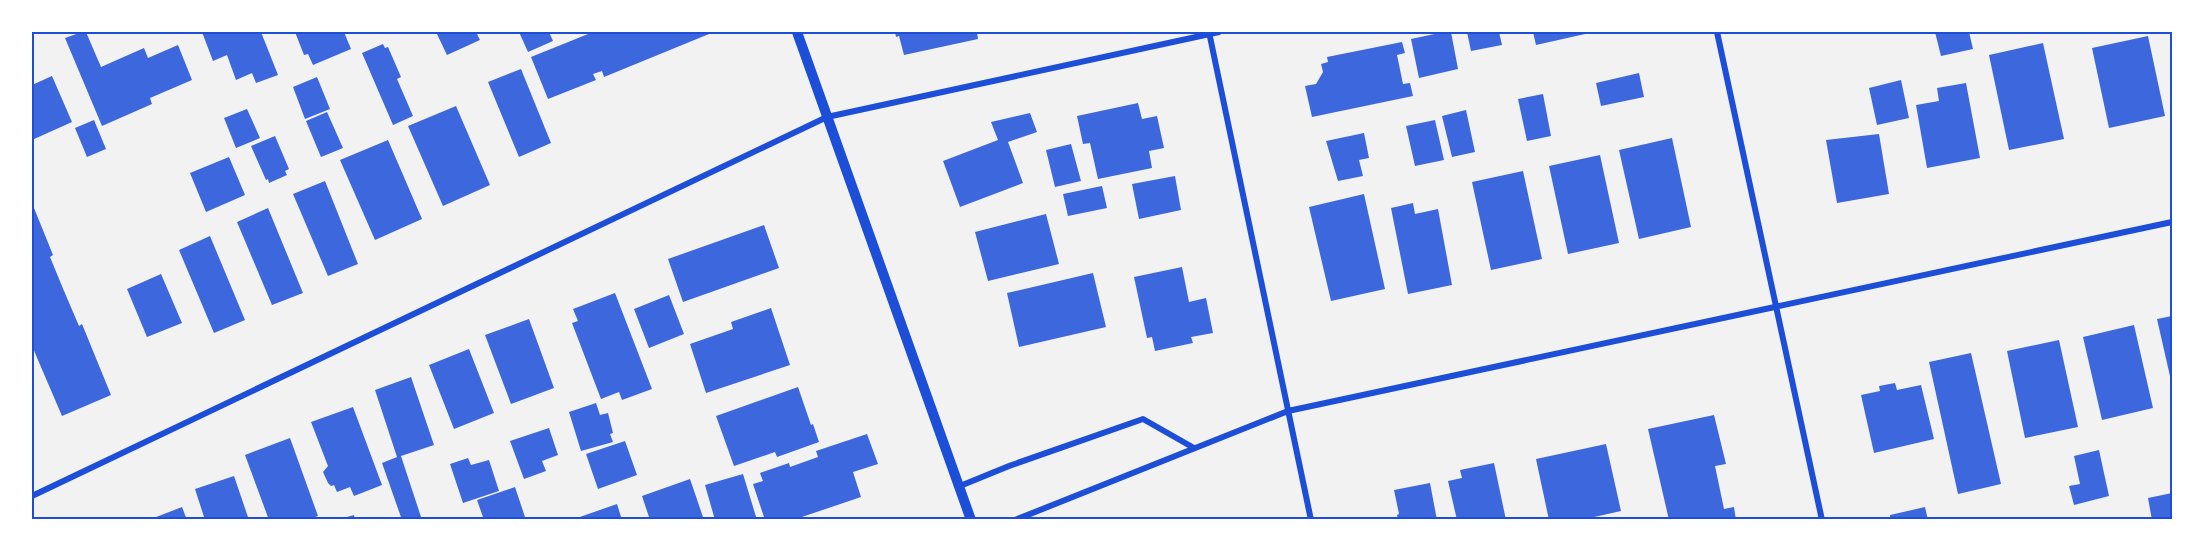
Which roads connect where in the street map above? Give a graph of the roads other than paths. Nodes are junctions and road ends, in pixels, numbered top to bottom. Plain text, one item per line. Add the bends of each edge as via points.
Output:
1 (797, 32) edge
2 (1219, 32) edge
3 (1717, 32) edge
4 (1209, 33) edge
5 (827, 117) junction
6 (2172, 222) edge
7 (1776, 306) junction
8 (1288, 411) junction
9 (1194, 448) junction
10 (960, 486) junction
11 (32, 495) edge
12 (971, 519) edge
13 (1015, 519) edge
14 (1311, 519) edge
15 (1822, 519) edge

1 - 5 street
2 - 4 street
3 - 7 street
4 - 5 street
4 - 8 street
5 - 10 street
5 - 11 street
6 - 7 street
7 - 8 street
7 - 15 street
8 - 9 street
8 - 14 street
9 - 10 street via 1143,419
9 - 13 street
10 - 12 street

